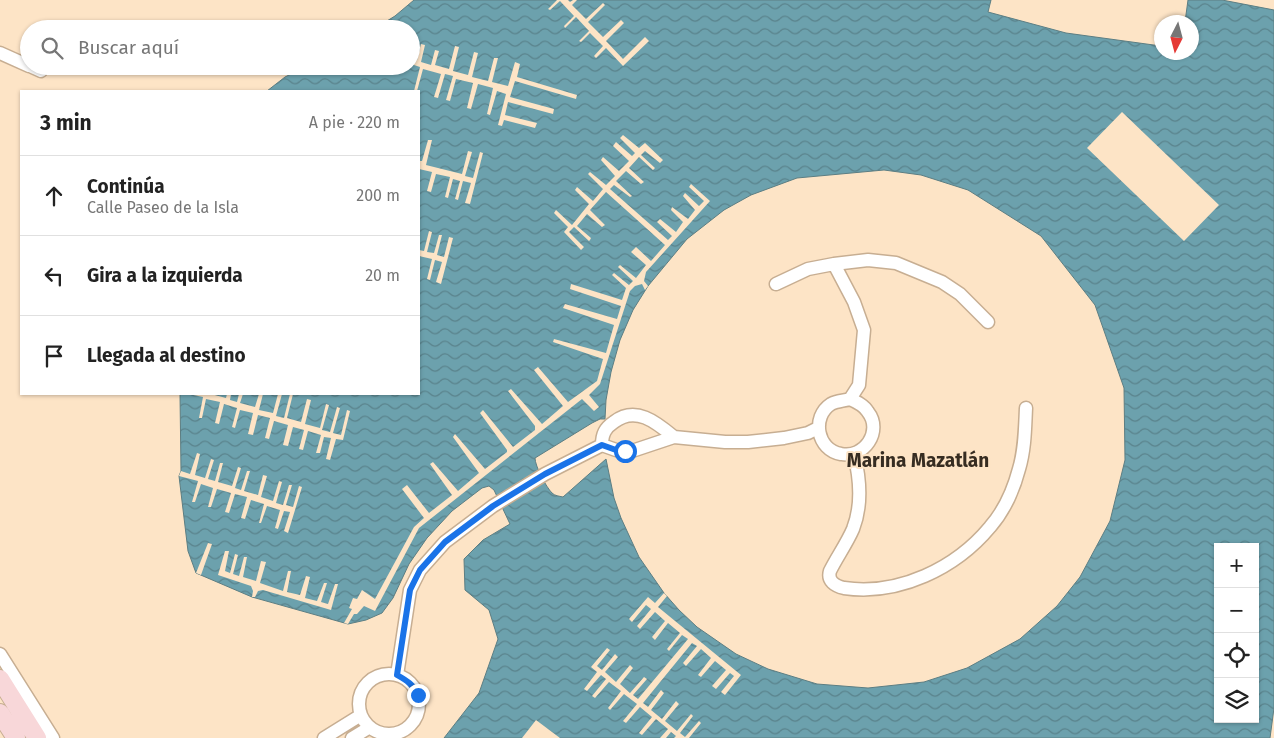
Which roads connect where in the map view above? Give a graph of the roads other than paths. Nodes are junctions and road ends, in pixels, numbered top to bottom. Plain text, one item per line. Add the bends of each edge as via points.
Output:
1 (0, 53) edge
2 (20, 62) edge
3 (834, 264) junction
4 (776, 284) dead end
5 (988, 322) dead end
6 (850, 399) junction
7 (1026, 408) dead end
8 (818, 428) junction
9 (674, 437) junction
10 (602, 445) junction
11 (854, 454) junction
12 (0, 654) edge
13 (397, 675) junction
14 (0, 679) edge
15 (0, 714) edge
16 (361, 715) junction
17 (370, 727) junction
18 (16, 738) edge
19 (37, 738) edge
20 (53, 738) edge
21 (324, 738) edge
22 (352, 738) edge

1 - 2 street
3 - 4 street via 808,269
3 - 5 street via 868,260 896,263 942,282 960,294
3 - 6 street via 864,330 859,385
6 - 8 street via 830,405 824,411
6 - 11 street via 868,410 874,424 868,445
7 - 11 street via 1020,468 991,526 946,566 894,586 846,588 836,586 828,576 858,512 858,470
8 - 9 street via 784,438 748,442
8 - 11 street via 827,448 840,454
9 - 10 street via 632,451
9 - 10 street via 649,418 631,415 619,418 606,428
10 - 13 street via 545,474 493,506 445,542 420,570 410,590
12 - 20 street
13 - 16 street via 381,675 367,684 359,698
13 - 17 street via 416,690 418,714 406,729 397,733 378,732
14 - 19 main road
15 - 18 main road
16 - 17 street
16 - 21 street
17 - 22 street

